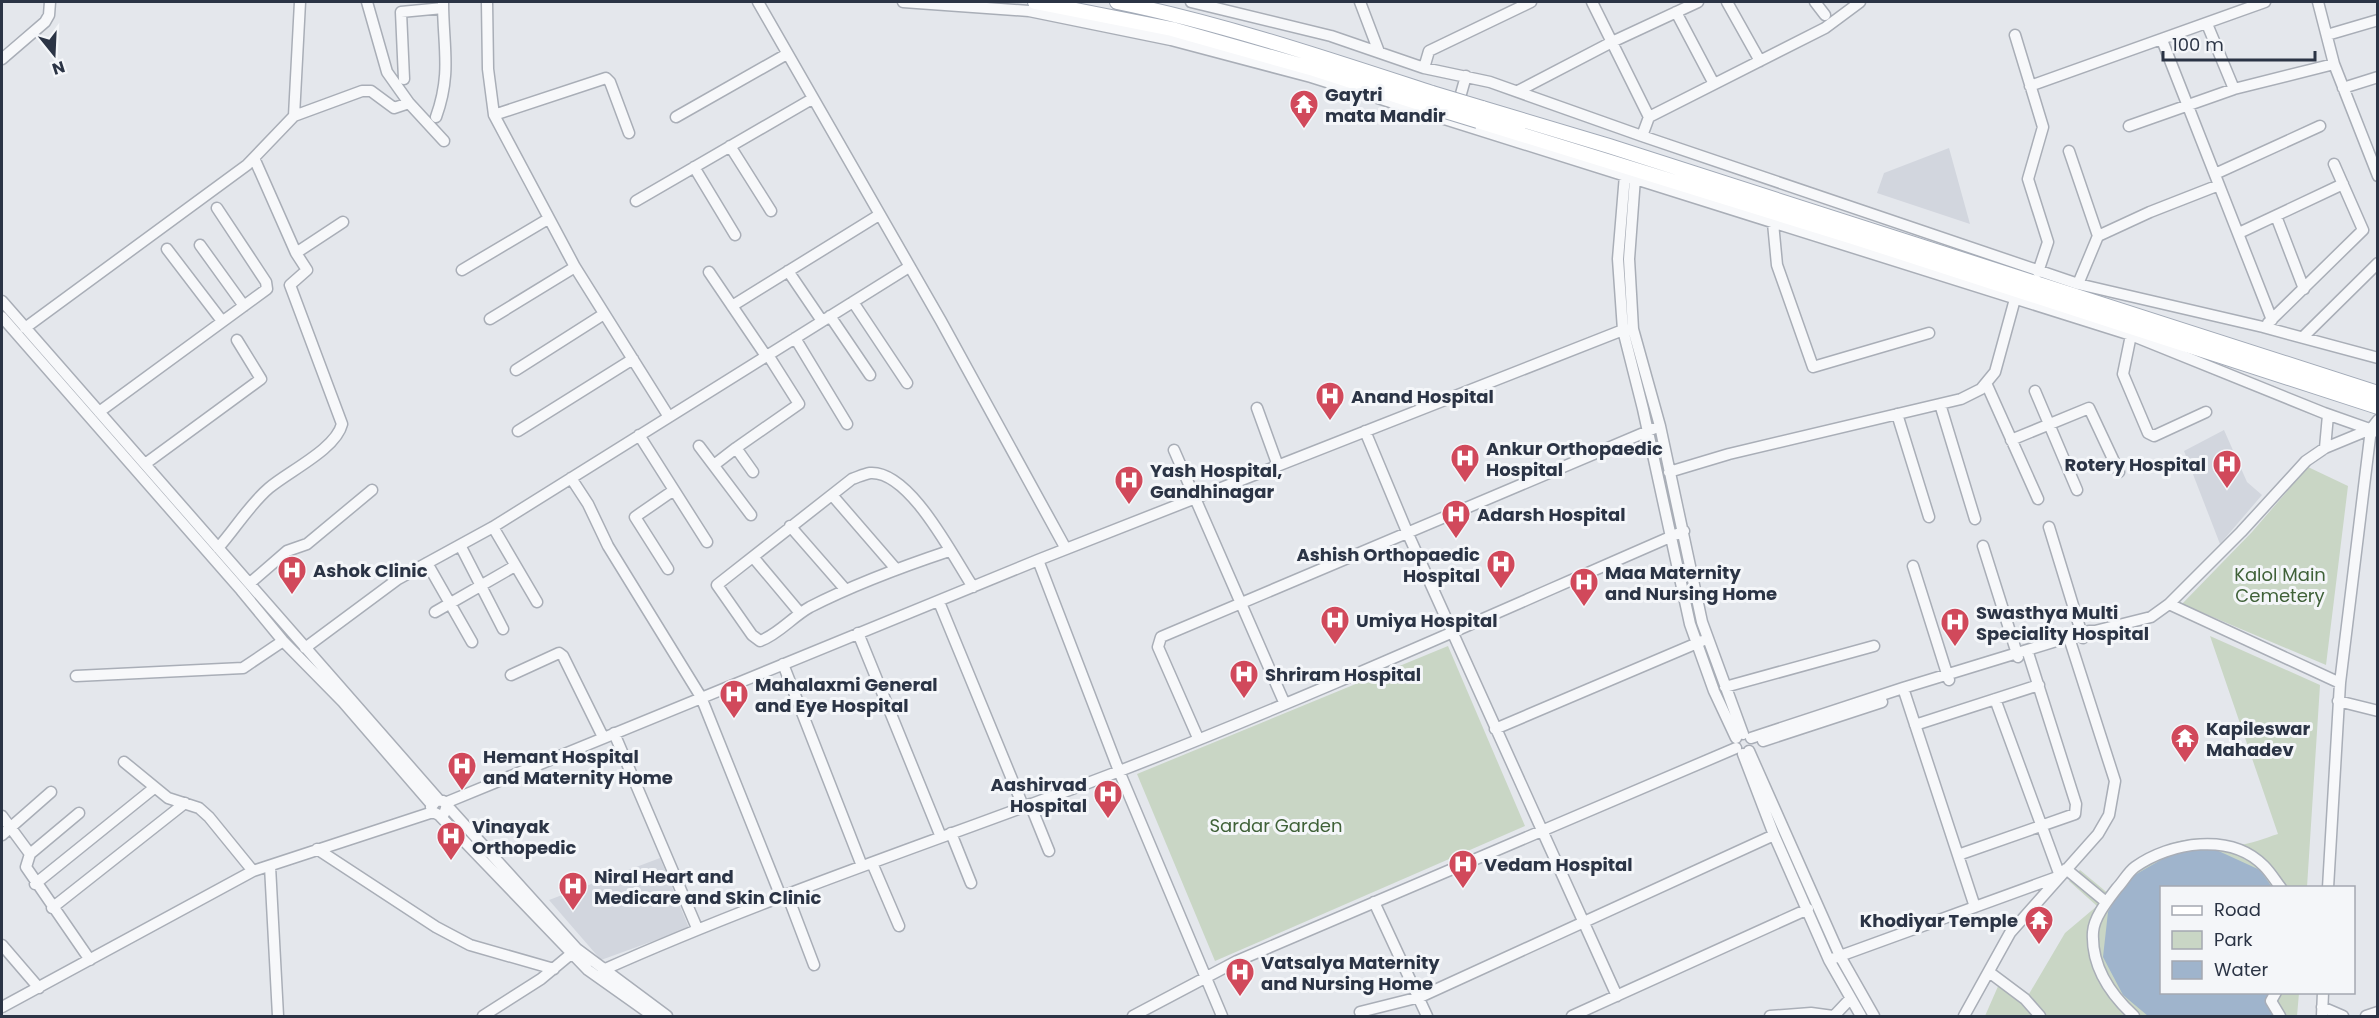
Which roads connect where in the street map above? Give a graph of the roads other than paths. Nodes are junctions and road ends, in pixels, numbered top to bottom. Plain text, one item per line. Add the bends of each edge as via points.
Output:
1 (50, 2) edge
2 (300, 2) edge
3 (367, 2) edge
4 (487, 2) edge
5 (758, 2) edge
6 (903, 2) edge
7 (1035, 2) edge
8 (1117, 2) edge
9 (1191, 2) edge
10 (1360, 2) edge
11 (1531, 2) edge
12 (1592, 2) edge
13 (1698, 2) edge
14 (1727, 2) edge
15 (1815, 2) edge
16 (1860, 2) edge
17 (2265, 2) edge
18 (2318, 2) edge
19 (1206, 3) edge
20 (443, 4) edge
21 (1676, 12) junction
22 (1825, 15) dead end
23 (2378, 20) edge
24 (2207, 24) junction
25 (2014, 35) dead end
26 (2327, 35) junction
27 (2162, 40) junction
28 (1612, 42) junction
29 (1379, 52) junction
30 (787, 54) junction
31 (2, 59) edge
32 (1760, 62) junction
33 (2334, 64) junction
34 (1424, 68) junction
35 (1466, 76) junction
36 (2378, 77) edge
37 (404, 79) dead end
38 (1714, 84) junction
39 (2030, 86) junction
40 (2343, 88) junction
41 (2234, 89) junction
42 (1518, 91) junction
43 (812, 99) junction
44 (1431, 100) junction
45 (409, 103) junction
46 (2189, 105) junction
47 (494, 115) junction
48 (294, 116) junction
49 (436, 117) dead end
50 (676, 117) dead end
51 (1649, 117) junction
52 (1453, 122) junction
53 (2129, 126) dead end
54 (2320, 126) dead end
55 (628, 133) dead end
56 (1642, 136) junction
57 (444, 141) dead end
58 (730, 146) junction
59 (2069, 151) dead end
60 (254, 158) junction
61 (2334, 164) dead end
62 (694, 167) junction
63 (2378, 176) edge
64 (1630, 177) junction
65 (2217, 180) junction
66 (2343, 184) junction
67 (636, 201) dead end
68 (217, 208) dead end
69 (771, 211) dead end
70 (879, 215) junction
71 (2276, 216) junction
72 (548, 219) junction
73 (343, 222) dead end
74 (1773, 223) junction
75 (2239, 233) junction
76 (735, 235) dead end
77 (2098, 236) junction
78 (200, 245) dead end
79 (167, 249) dead end
80 (296, 252) junction
81 (2378, 263) edge
82 (575, 267) junction
83 (909, 267) junction
84 (462, 270) dead end
85 (788, 271) junction
86 (709, 272) dead end
87 (2038, 272) junction
88 (2078, 284) junction
89 (2304, 289) junction
90 (2015, 299) junction
91 (2, 301) edge
92 (853, 302) junction
93 (244, 306) junction
94 (732, 306) junction
95 (604, 314) junction
96 (2, 317) edge
97 (826, 318) junction
98 (490, 319) dead end
99 (2272, 320) junction
100 (222, 321) junction
101 (2263, 327) junction
102 (25, 328) junction
103 (1628, 329) junction
104 (1929, 333) dead end
105 (2131, 335) junction
106 (2303, 337) junction
107 (795, 338) junction
108 (237, 340) dead end
109 (2376, 353) edge
110 (767, 355) junction
111 (633, 359) junction
112 (516, 370) dead end
113 (870, 375) dead end
114 (1986, 383) junction
115 (907, 384) dead end
116 (2346, 388) junction
117 (2035, 391) dead end
118 (2378, 393) edge
119 (1940, 404) junction
120 (2378, 407) edge
121 (1257, 408) dead end
122 (99, 412) junction
123 (2206, 412) dead end
124 (1897, 414) junction
125 (2328, 415) junction
126 (669, 417) junction
127 (2378, 420) edge
128 (847, 424) dead end
129 (2049, 425) junction
130 (1660, 426) junction
131 (1648, 430) junction
132 (518, 431) dead end
133 (2374, 431) edge
134 (1365, 432) junction
135 (639, 435) junction
136 (2011, 440) junction
137 (699, 446) dead end
138 (736, 448) junction
139 (2325, 448) junction
140 (1174, 450) dead end
141 (145, 464) junction
142 (714, 465) junction
143 (1278, 465) junction
144 (753, 472) dead end
145 (1669, 472) junction
146 (2119, 472) dead end
147 (571, 478) junction
148 (372, 490) dead end
149 (674, 490) junction
150 (2077, 490) dead end
151 (832, 495) junction
152 (1196, 498) junction
153 (2038, 499) dead end
154 (751, 515) dead end
155 (1929, 518) dead end
156 (1975, 519) dead end
157 (493, 526) junction
158 (790, 526) junction
159 (2049, 527) dead end
160 (1684, 531) junction
161 (1408, 534) junction
162 (1672, 536) junction
163 (707, 542) dead end
164 (460, 545) junction
165 (1983, 546) dead end
166 (218, 548) junction
167 (1065, 549) junction
168 (949, 551) junction
169 (753, 557) junction
170 (1038, 560) junction
171 (427, 563) junction
172 (515, 566) junction
173 (1913, 566) dead end
174 (668, 569) dead end
175 (896, 569) junction
176 (250, 583) junction
177 (482, 585) junction
178 (973, 587) junction
179 (845, 589) junction
180 (537, 602) dead end
181 (939, 602) junction
182 (1241, 603) junction
183 (449, 604) junction
184 (2169, 604) junction
185 (435, 612) dead end
186 (800, 612) junction
187 (503, 629) dead end
188 (1452, 631) junction
189 (858, 633) junction
190 (2082, 636) junction
191 (283, 641) junction
192 (1701, 641) junction
193 (472, 642) dead end
194 (2071, 644) junction
195 (1874, 646) dead end
196 (305, 648) junction
197 (2022, 656) junction
198 (783, 664) junction
199 (511, 675) dead end
200 (76, 676) dead end
201 (1949, 677) junction
202 (2340, 682) junction
203 (2039, 685) junction
204 (1725, 687) junction
205 (1905, 694) junction
206 (701, 697) junction
207 (1995, 699) junction
208 (2338, 701) junction
209 (1284, 702) junction
210 (2378, 711) edge
211 (1915, 725) junction
212 (1496, 729) junction
213 (614, 733) junction
214 (603, 737) junction
215 (1198, 738) junction
216 (1744, 744) junction
217 (124, 762) dead end
218 (1119, 771) junction
219 (154, 788) junction
220 (51, 792) dead end
221 (185, 803) junction
222 (1027, 805) junction
223 (439, 807) junction
224 (79, 813) dead end
225 (2, 816) edge
226 (2042, 827) junction
227 (6, 831) edge
228 (1541, 831) junction
229 (946, 835) junction
230 (1774, 835) junction
231 (317, 849) junction
232 (1049, 851) dead end
233 (30, 854) junction
234 (1958, 855) junction
235 (867, 865) junction
236 (270, 866) junction
237 (253, 872) junction
238 (2063, 873) junction
239 (972, 883) dead end
240 (35, 884) junction
241 (2279, 886) edge
242 (2328, 886) edge
243 (784, 896) junction
244 (1374, 902) junction
245 (2106, 902) junction
246 (1975, 907) junction
247 (52, 908) junction
248 (1808, 909) junction
249 (1583, 923) junction
250 (899, 926) dead end
251 (696, 928) junction
252 (2, 945) edge
253 (574, 952) junction
254 (1835, 958) junction
255 (90, 960) junction
256 (814, 965) dead end
257 (554, 969) junction
258 (603, 970) junction
259 (1989, 972) junction
260 (1205, 978) junction
261 (39, 988) junction
262 (2275, 994) edge
263 (2323, 994) edge
264 (1617, 996) junction
265 (1420, 997) junction
266 (1850, 999) junction
267 (2, 1007) edge
268 (1360, 1012) dead end
269 (2322, 1012) edge
270 (2378, 1012) edge
271 (278, 1017) edge
272 (483, 1017) edge
273 (653, 1017) edge
274 (668, 1017) edge
275 (1133, 1017) edge
276 (1222, 1017) edge
277 (1427, 1017) edge
278 (1572, 1017) edge
279 (1770, 1017) edge
280 (1834, 1017) edge
281 (1861, 1017) edge
282 (1874, 1017) edge
283 (1964, 1017) edge
284 (2040, 1017) edge
285 (2134, 1017) edge
286 (2280, 1017) edge
287 (2343, 1017) edge
288 (2366, 1017) edge

1 - 31 street via 45,22
2 - 48 street
3 - 45 street via 387,72
4 - 47 street via 488,69
5 - 30 street
6 - 52 street via 1029,11 1171,40 1311,77
7 - 44 main road via 1172,29
8 - 44 main road via 1170,13 1318,56
9 - 19 street
10 - 29 street
11 - 34 street via 1429,51
12 - 28 street
13 - 21 street
14 - 32 street
15 - 22 street
16 - 32 street via 1825,28
17 - 24 street
18 - 26 street
19 - 29 street
20 - 37 street via 401,12
20 - 49 street via 447,72
21 - 28 street
21 - 38 street
23 - 26 street
24 - 27 street
24 - 41 street
25 - 39 street
26 - 33 street
27 - 39 street
27 - 46 street
28 - 42 street
28 - 51 street
29 - 34 street
30 - 43 street
30 - 50 street
32 - 38 street
33 - 40 street
33 - 41 street
34 - 35 street
35 - 42 street
35 - 52 street
36 - 40 street
38 - 51 street
39 - 87 street via 2043,127 2028,179 2048,242
40 - 63 street
41 - 46 street
42 - 56 street
43 - 58 street
43 - 70 street
44 - 116 main road, bridge via 1608,146
45 - 48 street via 394,108 367,90
45 - 57 street
46 - 53 street
46 - 65 street
47 - 55 street via 606,78
47 - 72 street
48 - 60 street
51 - 56 street
52 - 64 street
54 - 65 street
56 - 87 street
58 - 62 street
58 - 69 street
59 - 77 street
60 - 80 street
60 - 102 street
61 - 66 street
62 - 67 street
62 - 76 street
64 - 74 street
64 - 103 street
65 - 75 street
65 - 77 street
66 - 71 street
66 - 89 street via 2363,230
68 - 93 street via 268,286
70 - 83 street
70 - 85 street
71 - 75 street
71 - 89 street
72 - 82 street
72 - 84 street
73 - 80 street
74 - 90 street
74 - 104 street via 1777,265 1813,367
75 - 99 street
77 - 88 street
78 - 93 street
79 - 100 street
80 - 166 street via 307,270 292,282 291,290 342,424 340,432 268,489
81 - 106 street
82 - 95 street
82 - 98 street
83 - 92 street
83 - 167 street
85 - 94 street
85 - 97 street
86 - 94 street
87 - 88 street
88 - 101 street
89 - 99 street
90 - 105 street
90 - 114 street via 1995,372
91 - 102 street
92 - 97 street
92 - 115 street
93 - 100 street
94 - 110 street
95 - 111 street
95 - 112 street
96 - 191 street
97 - 107 street
97 - 113 street
99 - 101 street
100 - 122 street
101 - 106 street
102 - 122 street
103 - 130 street
103 - 131 street
103 - 134 street
105 - 123 street via 2123,374 2148,433 2154,436
105 - 125 street
106 - 109 street
107 - 110 street
107 - 128 street
108 - 141 street via 261,379
110 - 126 street
110 - 138 street via 799,404
111 - 126 street
111 - 132 street
114 - 119 street via 1961,399
114 - 136 street
116 - 118 main road
116 - 120 main road
117 - 129 street
119 - 124 street
119 - 156 street
121 - 143 street
122 - 141 street
124 - 145 street
124 - 155 street
125 - 133 street
125 - 139 street
126 - 135 street
127 - 133 street
129 - 136 street
129 - 146 street via 2089,408
129 - 150 street
130 - 131 street
130 - 145 street
131 - 161 street
131 - 162 street
133 - 139 street
133 - 202 street
134 - 143 street
134 - 161 street
135 - 147 street
135 - 149 street
136 - 153 street
137 - 142 street
138 - 142 street
138 - 144 street
139 - 184 street via 2307,460
140 - 152 street
141 - 166 street
142 - 154 street
143 - 152 street
145 - 160 street
147 - 157 street
147 - 206 street
148 - 176 street via 306,544 287,551
149 - 163 street
149 - 174 street via 635,517
151 - 158 street
151 - 168 street via 852,479 871,473 891,478 913,496
151 - 175 street
152 - 167 street
152 - 182 street
157 - 164 street
157 - 172 street
158 - 169 street
158 - 179 street
159 - 190 street
160 - 162 street
160 - 192 street
161 - 182 street
161 - 188 street
162 - 188 street
162 - 192 street
164 - 171 street
164 - 177 street
165 - 197 street
166 - 176 street
167 - 170 street
168 - 175 street
168 - 178 street
169 - 186 street
169 - 186 street via 717,585 752,635 760,641 770,637
170 - 178 street
170 - 218 street
171 - 183 street
171 - 196 street
172 - 177 street
172 - 180 street
173 - 201 street
175 - 179 street
176 - 196 street
177 - 183 street
177 - 187 street
178 - 181 street
179 - 186 street
181 - 189 street
181 - 222 street
182 - 209 street
182 - 215 street via 1161,637 1158,642
183 - 185 street
183 - 193 street
184 - 190 street via 2151,617
184 - 202 street
188 - 209 street
188 - 212 street
189 - 198 street
189 - 229 street
190 - 194 street
190 - 197 street
191 - 200 street via 243,668
191 - 223 street
192 - 204 street
192 - 212 street
192 - 216 street via 1714,691
194 - 197 street
194 - 238 street via 2115,781 2105,825
195 - 204 street
196 - 223 street
197 - 201 street
197 - 203 street
198 - 206 street
198 - 235 street
199 - 214 street via 559,653
201 - 205 street
201 - 216 street
202 - 208 street
203 - 207 street
203 - 226 street via 2076,804 2071,817
204 - 216 street
205 - 211 street
205 - 216 street
206 - 213 street
206 - 243 street
207 - 211 street
207 - 226 street
208 - 210 street
208 - 242 street
209 - 215 street
211 - 234 street
212 - 228 street
213 - 214 street
213 - 251 street
214 - 223 street
215 - 218 street
216 - 228 street
216 - 230 street
216 - 254 street
217 - 219 street
218 - 222 street
218 - 260 street
219 - 221 street
219 - 240 street
220 - 227 street
221 - 237 street via 209,817
221 - 247 street
222 - 229 street
222 - 232 street
223 - 231 street
223 - 253 street
224 - 233 street
225 - 227 street
226 - 234 street
226 - 238 street
227 - 233 street
228 - 244 street
228 - 249 street
229 - 235 street
229 - 239 street
230 - 248 street
230 - 249 street
231 - 236 street
231 - 257 street via 470,945
233 - 240 street via 26,867
234 - 246 street
235 - 243 street
235 - 250 street
236 - 237 street
236 - 271 street
237 - 255 street
238 - 245 street
238 - 246 street
238 - 259 street via 2010,933
240 - 247 street
241 - 245 street via 2262,864 2239,851 2209,843 2172,849 2134,868
243 - 251 street
243 - 256 street
244 - 260 street
244 - 265 street
245 - 285 street via 2093,930 2096,958 2103,981
246 - 254 street
247 - 255 street
248 - 254 street
248 - 264 street
249 - 264 street
249 - 265 street
251 - 258 street
252 - 261 street
253 - 257 street
253 - 258 street
253 - 273 street via 588,970
254 - 266 street
254 - 282 street
255 - 261 street
257 - 272 street
258 - 274 street
259 - 283 street
259 - 284 street via 2025,999
260 - 275 street
260 - 276 street
261 - 267 street
262 - 286 street via 2271,1001
263 - 269 street
264 - 278 street
265 - 268 street
265 - 277 street
266 - 280 street
266 - 281 street
269 - 287 street
270 - 288 street
279 - 280 street via 1811,1013

